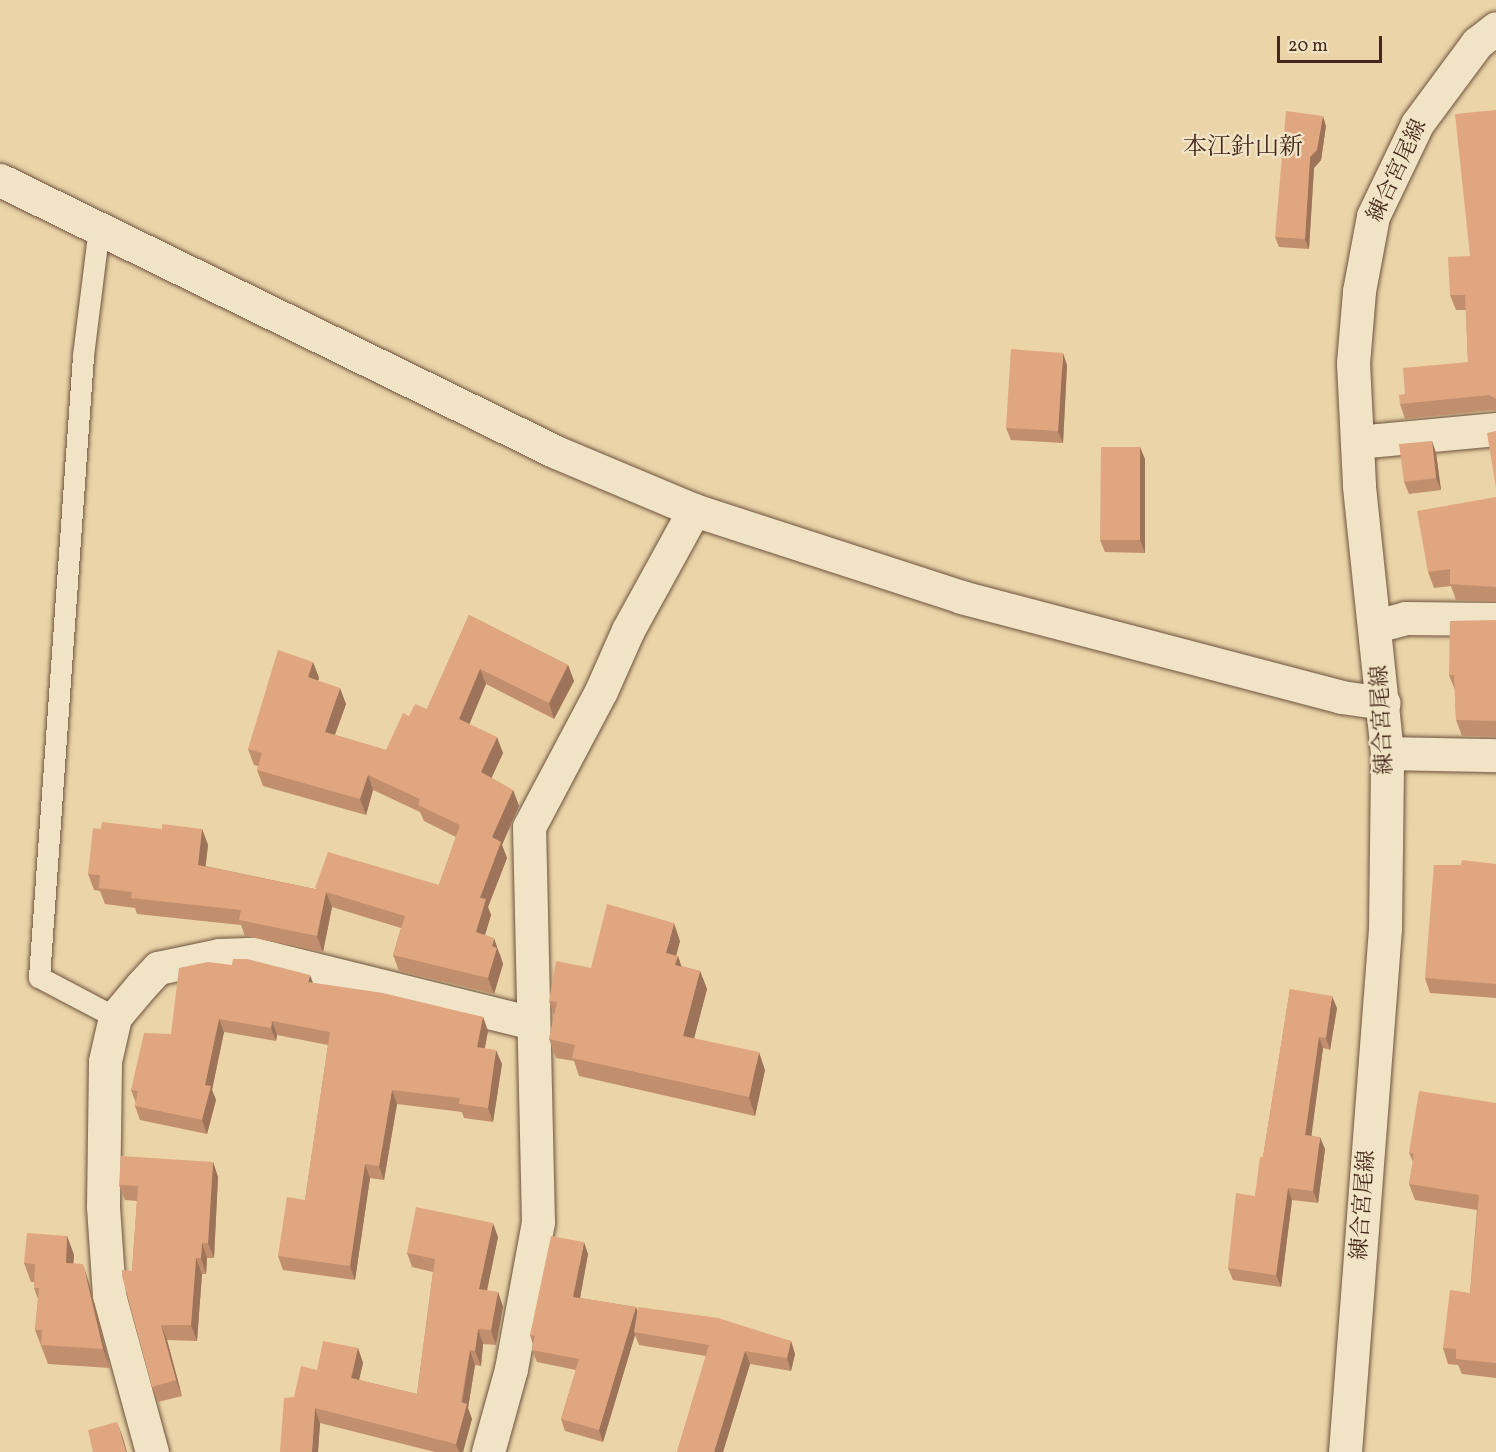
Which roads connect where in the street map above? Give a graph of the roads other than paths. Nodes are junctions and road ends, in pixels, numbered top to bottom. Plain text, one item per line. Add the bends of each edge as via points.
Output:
1 (1496, 28) edge
2 (0, 180) edge
3 (99, 227) junction
4 (1496, 429) edge
5 (1357, 442) junction
6 (694, 510) junction
7 (1496, 619) edge
8 (1376, 626) junction
9 (1384, 703) junction
10 (1387, 753) junction
11 (1496, 755) edge
12 (115, 1017) junction
13 (533, 1023) junction
14 (152, 1452) edge
15 (488, 1452) edge
16 (1345, 1452) edge

1 - 5 street, 練合宮尾線 via 1477,43 1417,124 1373,216 1359,291 1353,363
2 - 3 street
3 - 6 street via 556,452
3 - 12 lane via 83,356 39,977
4 - 5 street
5 - 8 street, 練合宮尾線
6 - 9 street via 961,597 1341,697
6 - 13 street via 628,630 530,827
7 - 8 street via 1405,618
8 - 9 street, 練合宮尾線
9 - 10 street, 練合宮尾線
10 - 11 street
10 - 16 street, 練合宮尾線 via 1385,929
12 - 13 street via 158,968 219,955 254,954
12 - 14 street via 105,1072 103,1206 109,1295
13 - 15 street via 538,1222 511,1369

